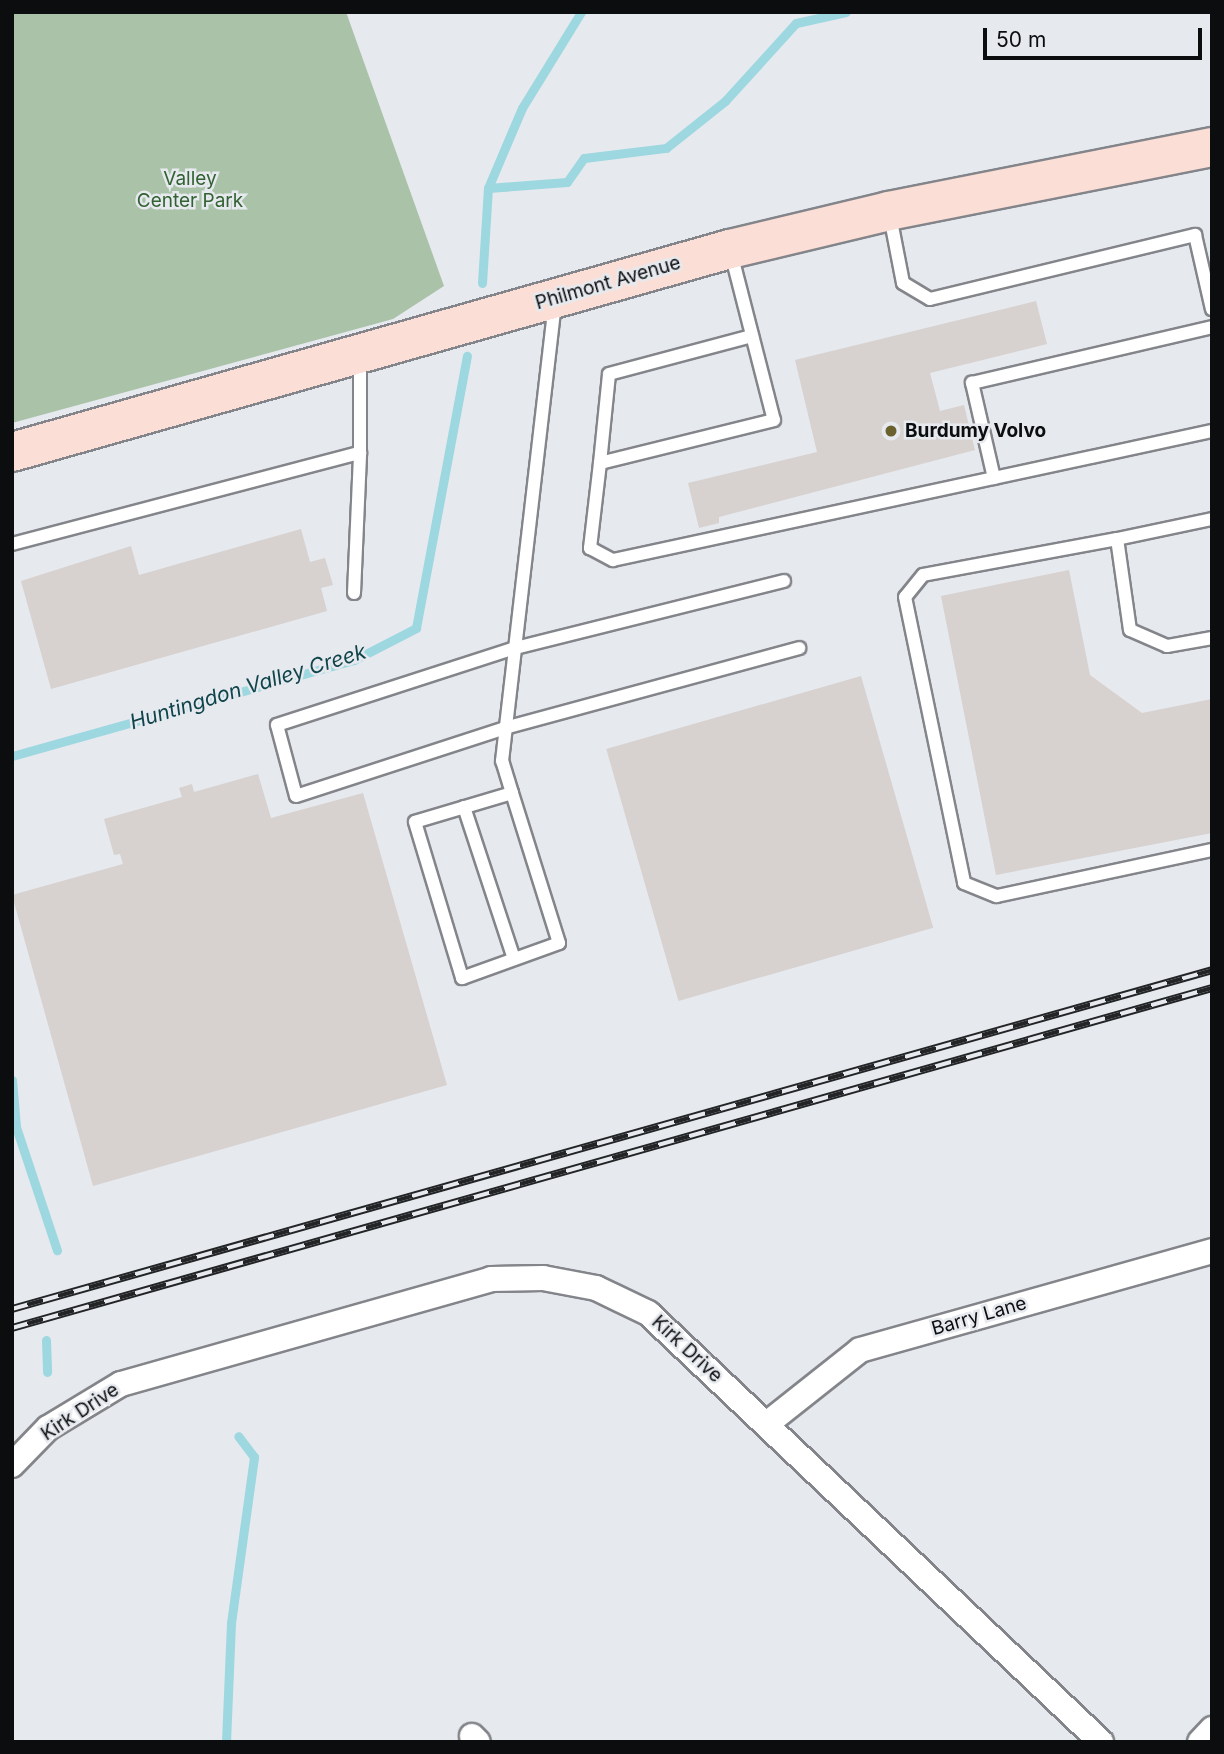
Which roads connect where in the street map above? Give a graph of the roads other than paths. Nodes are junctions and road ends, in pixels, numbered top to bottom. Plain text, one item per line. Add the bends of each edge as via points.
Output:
1 (1212, 147) edge
2 (889, 211) junction
3 (730, 249) junction
4 (556, 298) junction
5 (1212, 309) edge
6 (1212, 327) edge
7 (752, 336) junction
8 (359, 353) junction
9 (1212, 431) edge
10 (12, 453) edge
11 (360, 453) junction
12 (600, 463) junction
13 (994, 478) junction
14 (1212, 519) edge
15 (1117, 538) junction
16 (12, 544) edge
17 (784, 581) dead end
18 (354, 593) dead end
19 (1212, 638) edge
20 (515, 648) junction
21 (799, 648) dead end
22 (506, 728) junction
23 (512, 793) junction
24 (464, 807) junction
25 (1212, 850) edge
26 (514, 959) junction
27 (1212, 1251) edge
28 (768, 1423) junction
29 (12, 1465) edge
30 (1212, 1729) edge
31 (1101, 1742) edge
32 (1200, 1742) edge

1 - 2 main road, Philmont Avenue
2 - 3 main road, Philmont Avenue
2 - 5 lane via 903,284 930,299 1195,235
3 - 4 main road, Philmont Avenue
3 - 7 lane
4 - 8 main road, Philmont Avenue
4 - 20 lane
6 - 13 lane via 972,383
7 - 12 lane via 609,374
7 - 12 lane via 774,419
8 - 10 main road, Philmont Avenue
8 - 11 lane
9 - 13 lane
11 - 16 lane
11 - 18 lane
12 - 13 lane via 590,548 613,561
14 - 15 lane
15 - 19 lane via 1130,630 1167,646
15 - 25 lane via 923,575 905,597 964,883 998,897
17 - 20 lane
20 - 22 lane
20 - 22 lane via 277,725 296,796
21 - 22 lane
22 - 23 lane via 502,761
23 - 24 lane
23 - 26 lane via 559,943
24 - 26 lane
24 - 26 lane via 415,822 462,978
27 - 28 street, Barry Lane via 860,1349
28 - 29 street, Kirk Drive via 648,1313 596,1288 543,1278 491,1279 121,1384 48,1427
28 - 31 street, Kirk Drive
30 - 32 street

